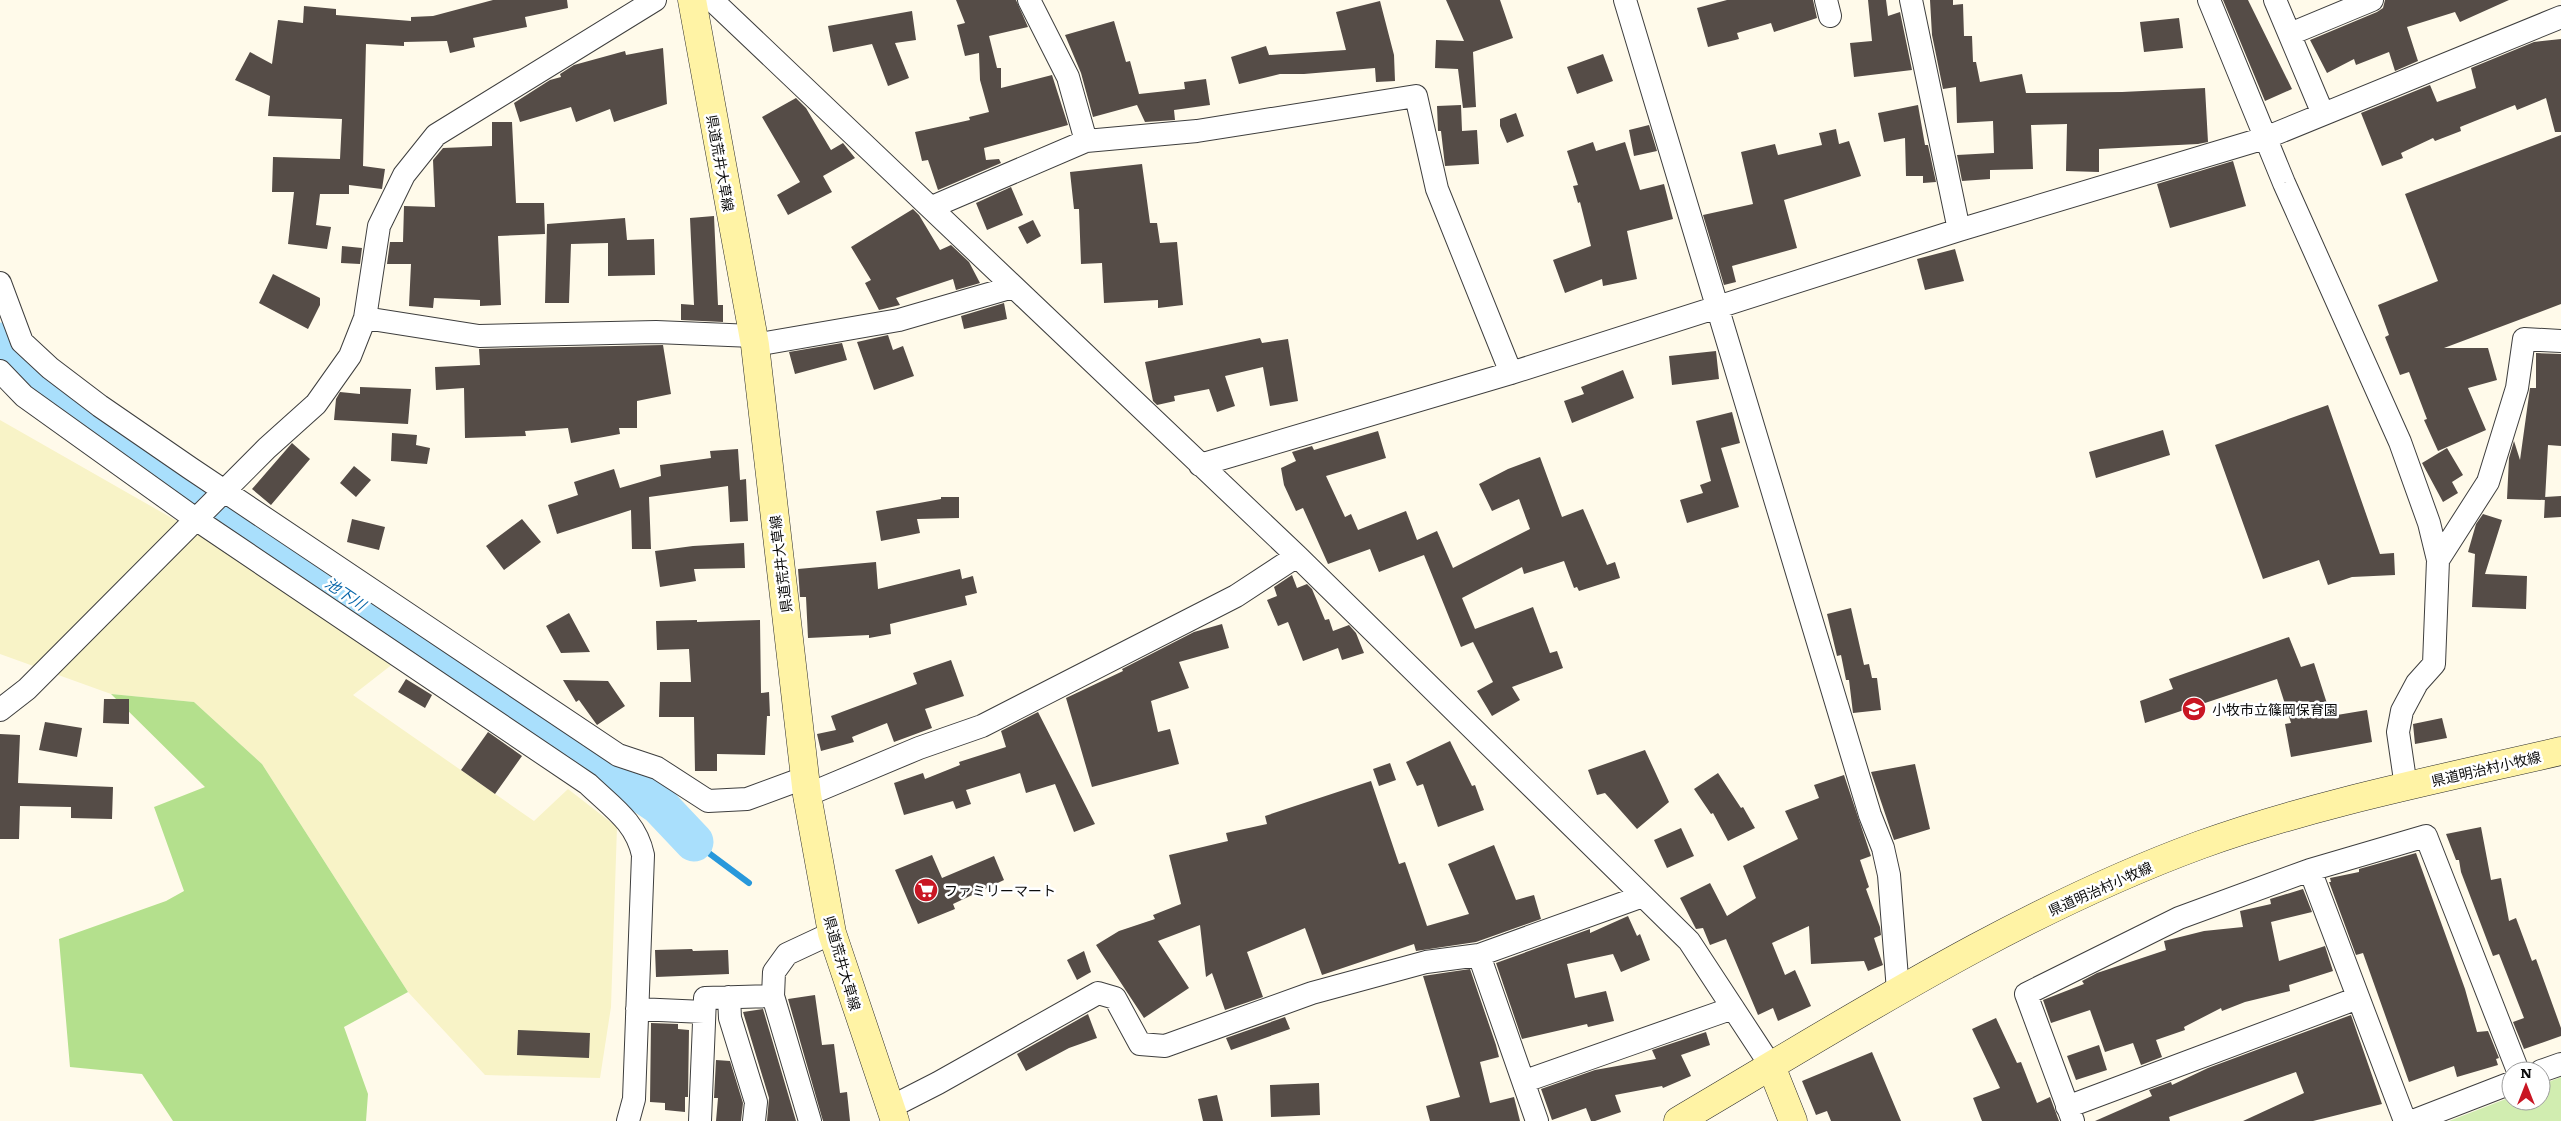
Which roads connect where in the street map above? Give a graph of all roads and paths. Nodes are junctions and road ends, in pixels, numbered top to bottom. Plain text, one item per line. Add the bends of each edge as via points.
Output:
1 (654, 0) edge
2 (692, 0) edge
3 (712, 0) edge
4 (1029, 0) edge
5 (1625, 0) edge
6 (1910, 0) edge
7 (2209, 0) edge
8 (2275, 0) edge
9 (2372, 0) edge
10 (2561, 18) edge
11 (2290, 34) junction
12 (2323, 114) junction
13 (2265, 138) junction
14 (1086, 141) junction
15 (932, 207) junction
16 (1959, 230) junction
17 (0, 283) edge
18 (1013, 287) junction
19 (1718, 307) junction
20 (365, 318) junction
21 (754, 341) junction
22 (2561, 341) edge
23 (0, 371) edge
24 (1511, 373) junction
25 (1200, 465) junction
26 (225, 490) junction
27 (197, 520) junction
28 (1297, 556) junction
29 (2438, 560) junction
30 (0, 710) edge
31 (2561, 751) edge
32 (805, 787) junction
33 (2406, 787) junction
34 (2310, 870) junction
35 (1643, 896) junction
36 (832, 933) junction
37 (1479, 955) junction
38 (1898, 991) junction
39 (773, 996) junction
40 (729, 997) junction
41 (2358, 998) junction
42 (1733, 1008) junction
43 (637, 1009) junction
44 (704, 1012) junction
45 (2514, 1061) edge
46 (1771, 1066) junction
47 (1525, 1081) junction
48 (2501, 1087) edge
49 (892, 1114) edge
50 (2070, 1114) edge
51 (628, 1121) edge
52 (700, 1121) edge
53 (754, 1121) edge
54 (810, 1121) edge
55 (1537, 1121) edge
56 (1678, 1121) edge
57 (1793, 1121) edge
58 (2405, 1121) edge
59 (2413, 1121) edge

1 - 20 street via 436,135 404,174 379,226
2 - 21 main road, 県道荒井大草線
3 - 15 street
4 - 14 street via 1068,77
5 - 19 street
6 - 16 street
7 - 13 street
8 - 11 street
9 - 11 street
10 - 12 street
11 - 12 street
12 - 13 street
13 - 16 street
13 - 29 street via 2400,442 2429,523
14 - 15 street
14 - 24 street via 1197,131 1416,96 1437,189
15 - 18 street
16 - 19 street
17 - 26 street via 22,342 31,352 100,406
18 - 21 street via 899,320
18 - 25 street
19 - 24 street
19 - 38 street via 1870,815 1883,848 1889,875
20 - 21 street via 479,336 656,332
20 - 26 street via 350,356 316,404
21 - 32 main road, 県道荒井大草線
22 - 29 street via 2524,338 2517,388 2488,482
23 - 27 street via 24,396
24 - 25 street
25 - 28 street
26 - 27 street
26 - 32 street via 618,755 657,768 708,801 747,799
27 - 30 street via 27,688
27 - 43 street via 588,784 630,824 639,838 643,855
28 - 32 street via 1236,596 982,726
28 - 35 street
29 - 33 street via 2434,664 2417,682 2402,711 2398,732
31 - 33 main road, 県道明治村小牧線
32 - 36 main road, 県道荒井大草線
33 - 38 main road, 県道明治村小牧線 via 2266,824 2201,845 2114,880 2019,924
34 - 41 street
34 - 45 street via 2426,836
34 - 50 street via 2179,918 2026,994
35 - 37 street
35 - 42 street via 1689,941
36 - 39 street via 787,954 774,972
36 - 49 main road, 県道荒井大草線
37 - 47 street
37 - 49 street via 1426,962 1312,993 1165,1046 1140,1044 1115,998 1098,993 938,1083
38 - 46 main road, 県道明治村小牧線
39 - 40 street
39 - 54 street
40 - 44 street via 705,998
40 - 53 street via 730,1018 756,1102
41 - 50 street
41 - 58 street
42 - 46 street
42 - 47 street
43 - 44 street
43 - 51 street via 634,1100
44 - 52 street
46 - 56 main road, 県道明治村小牧線
46 - 57 main road
47 - 55 street
48 - 59 street

